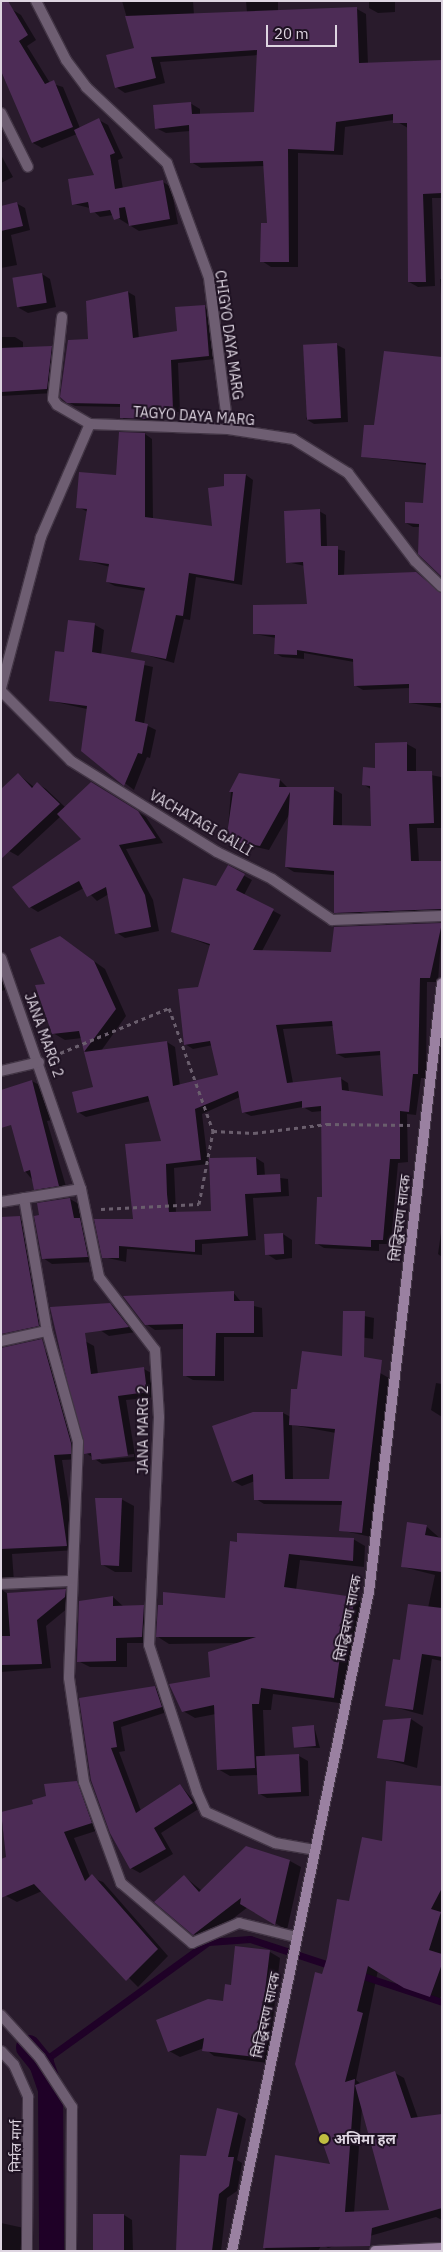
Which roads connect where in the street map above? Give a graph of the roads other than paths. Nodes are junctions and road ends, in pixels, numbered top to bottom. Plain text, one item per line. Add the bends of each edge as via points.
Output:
1 (36, 1) edge
2 (1, 113) edge
3 (28, 167) dead end
4 (62, 317) dead end
5 (90, 424) junction
6 (228, 429) junction
7 (442, 587) edge
8 (1, 690) edge
9 (442, 916) edge
10 (1, 958) edge
11 (442, 983) edge
12 (39, 1062) junction
13 (1, 1070) edge
14 (81, 1189) junction
15 (24, 1198) junction
16 (1, 1202) edge
17 (47, 1330) junction
18 (1, 1341) edge
19 (70, 1581) junction
20 (1, 1584) edge
21 (314, 1850) junction
22 (296, 1938) junction
23 (1, 2014) edge
24 (1, 2051) edge
25 (442, 2248) edge
26 (26, 2251) edge
27 (71, 2251) edge
28 (232, 2251) edge
29 (375, 2251) edge

1 - 6 street, CHIGYO DAYA MARG via 66,60 86,87 167,163 210,278
2 - 3 street
4 - 5 street via 53,399
5 - 6 street, TAGYO DAYA MARG
5 - 8 street, VACHATAGI GALLI via 41,537
6 - 7 street, TAGYO DAYA MARG via 294,439 348,473 415,561
8 - 9 street, VACHATAGI GALLI via 71,762 217,852 272,879 332,920
10 - 12 street, JANA MARG 2
11 - 21 main road, सिद्धिचरण सादक via 369,1592
12 - 13 street
12 - 14 street, JANA MARG 2
14 - 15 street
14 - 21 street, JANA MARG 2 via 99,1277 154,1350 159,1417 149,1645 197,1792 206,1812 275,1843
15 - 16 street
15 - 17 street
17 - 18 street
17 - 19 street via 78,1442
19 - 20 street
19 - 22 street via 69,1678 84,1782 121,1883 192,1943 240,1923
21 - 22 main road, सिद्धिचरण सादक
22 - 28 main road, सिद्धिचरण सादक
23 - 27 street via 40,2058 72,2107
24 - 26 street, निर्मल मार्ग via 14,2065 28,2097
25 - 29 main road

